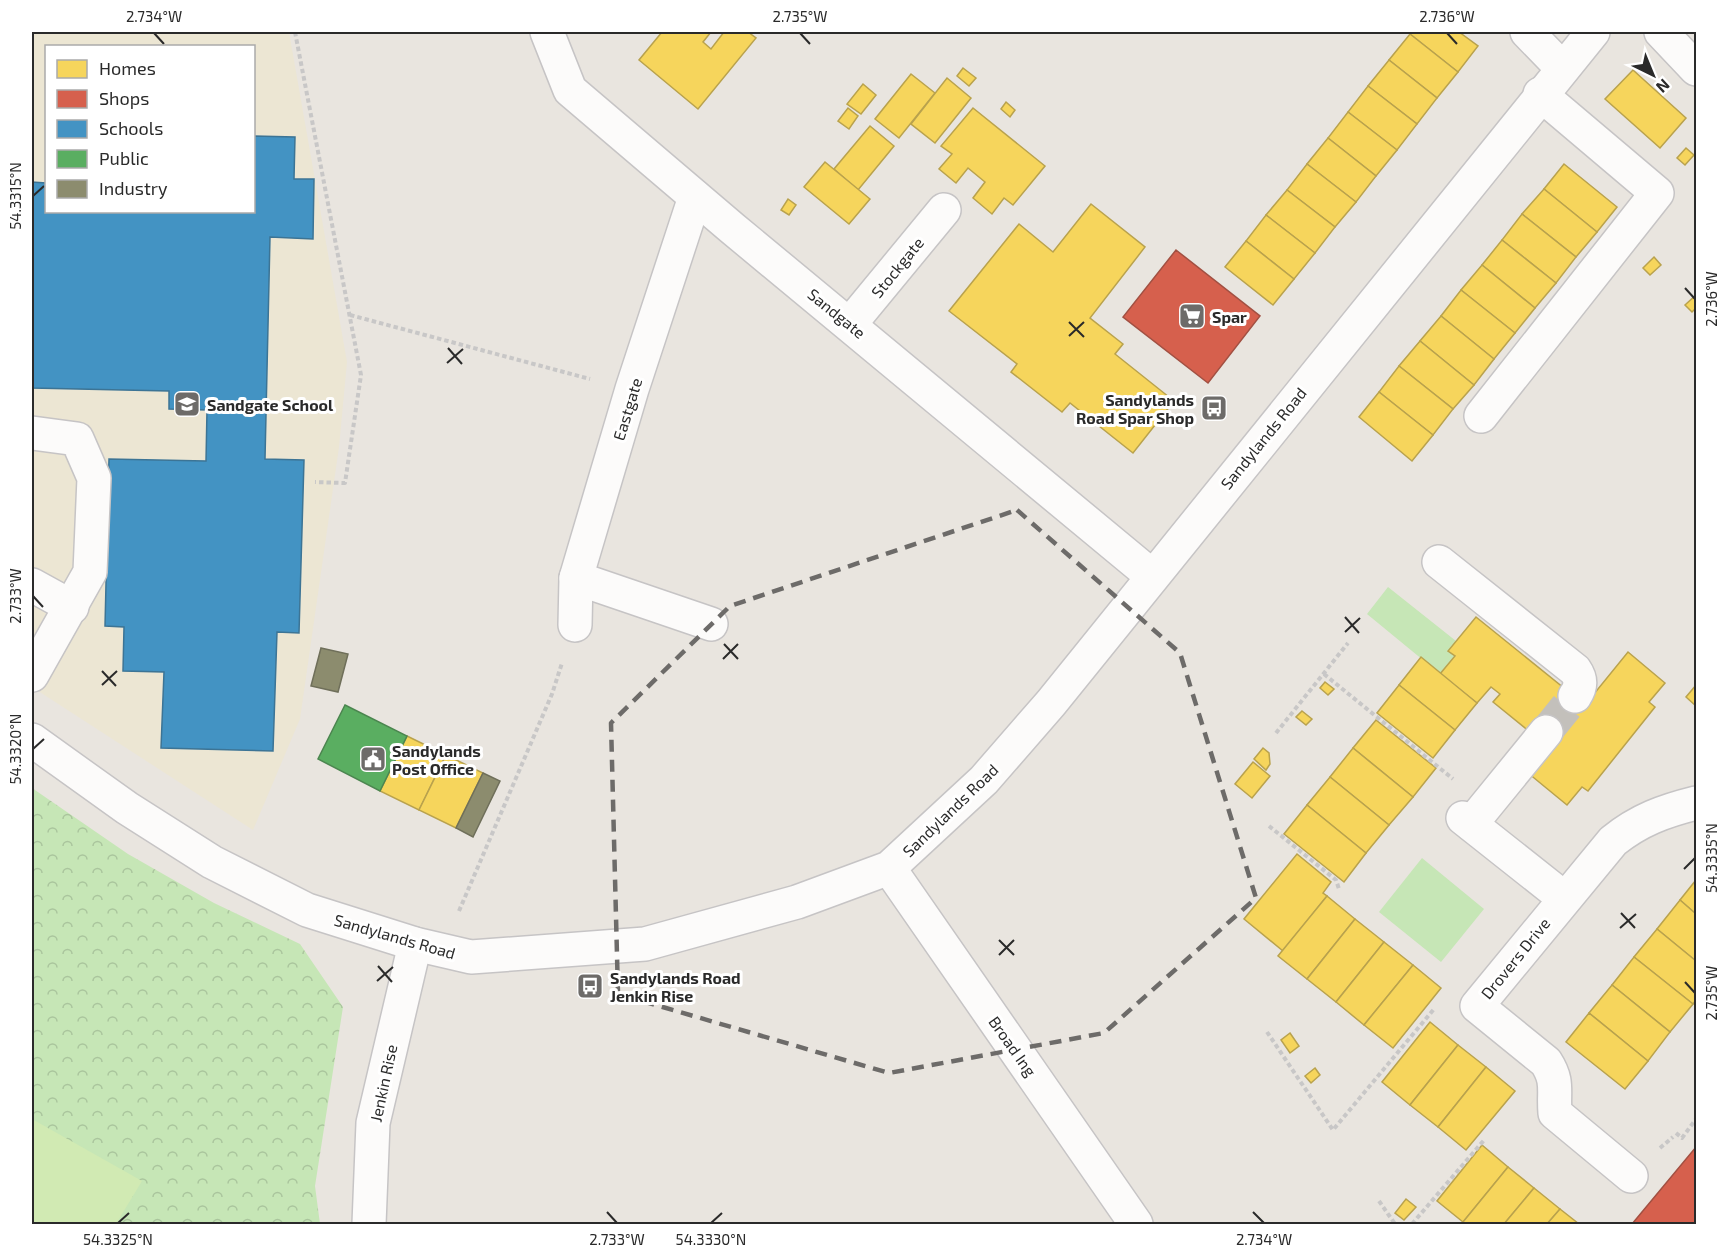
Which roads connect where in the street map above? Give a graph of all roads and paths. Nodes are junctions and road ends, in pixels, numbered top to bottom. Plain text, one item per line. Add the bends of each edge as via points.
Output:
1 (295, 32) edge
2 (547, 32) edge
3 (1527, 32) edge
4 (1593, 32) edge
5 (1661, 32) edge
6 (1561, 67) junction
7 (1696, 69) edge
8 (1540, 94) junction
9 (695, 197) junction
10 (944, 210) dead end
11 (350, 315) junction
12 (850, 324) junction
13 (632, 390) junction
14 (1481, 416) dead end
15 (32, 433) edge
16 (315, 482) dead end
17 (1438, 562) dead end
18 (1152, 576) junction
19 (576, 578) junction
20 (32, 585) edge
21 (72, 607) junction
22 (711, 624) dead end
23 (575, 625) joint
24 (1348, 643) dead end
25 (1324, 674) junction
26 (32, 675) edge
27 (1575, 696) tunnel mouth
28 (1546, 732) tunnel mouth
29 (1276, 734) dead end
30 (32, 740) edge
31 (1460, 785) dead end
32 (1696, 803) edge
33 (1269, 826) dead end
34 (889, 868) junction
35 (1340, 889) dead end
36 (1564, 898) junction
37 (415, 944) junction
38 (471, 957) junction
39 (1434, 1009) dead end
40 (1267, 1032) dead end
41 (1696, 1119) edge
42 (1676, 1133) dead end
43 (1485, 1139) dead end
44 (1631, 1176) dead end
45 (1379, 1201) dead end
46 (369, 1224) edge
47 (1136, 1224) edge
48 (1395, 1224) edge
49 (1412, 1224) edge

1 - 11 path
2 - 9 street, Sandgate via 570,90
3 - 6 street
4 - 6 street, Sandylands Road
5 - 7 street
6 - 8 street, Sandylands Road
8 - 14 street via 1658,193
8 - 18 street, Sandylands Road
9 - 12 street, Sandgate
9 - 13 street, Eastgate
10 - 12 street, Stockgate
11 - 13 path
11 - 16 path via 361,375 345,483
12 - 18 street, Sandgate
13 - 19 street, Eastgate
15 - 21 street via 77,439 94,478 90,572
17 - 27 street via 1575,670 1580,678
18 - 34 street, Sandylands Road via 984,780
19 - 22 street
19 - 23 street, Eastgate
20 - 21 street
21 - 26 street
23 - 38 path via 552,694 455,921 476,921
24 - 25 path
25 - 29 path
25 - 31 path
28 - 36 street via 1467,821
30 - 37 street, Sandylands Road via 212,862 307,910
32 - 36 street, Drovers Drive via 1665,810 1634,824 1613,841
33 - 35 path via 1336,880
34 - 38 street, Sandylands Road via 797,902 645,944
34 - 47 street, Broad Ing
36 - 44 street, Drovers Drive via 1478,1006 1546,1062 1557,1088 1555,1113
37 - 38 street, Sandylands Road
37 - 46 street, Jenkin Rise via 373,1123
39 - 40 path via 1333,1130
41 - 42 path via 1682,1138
43 - 49 path
45 - 48 path

